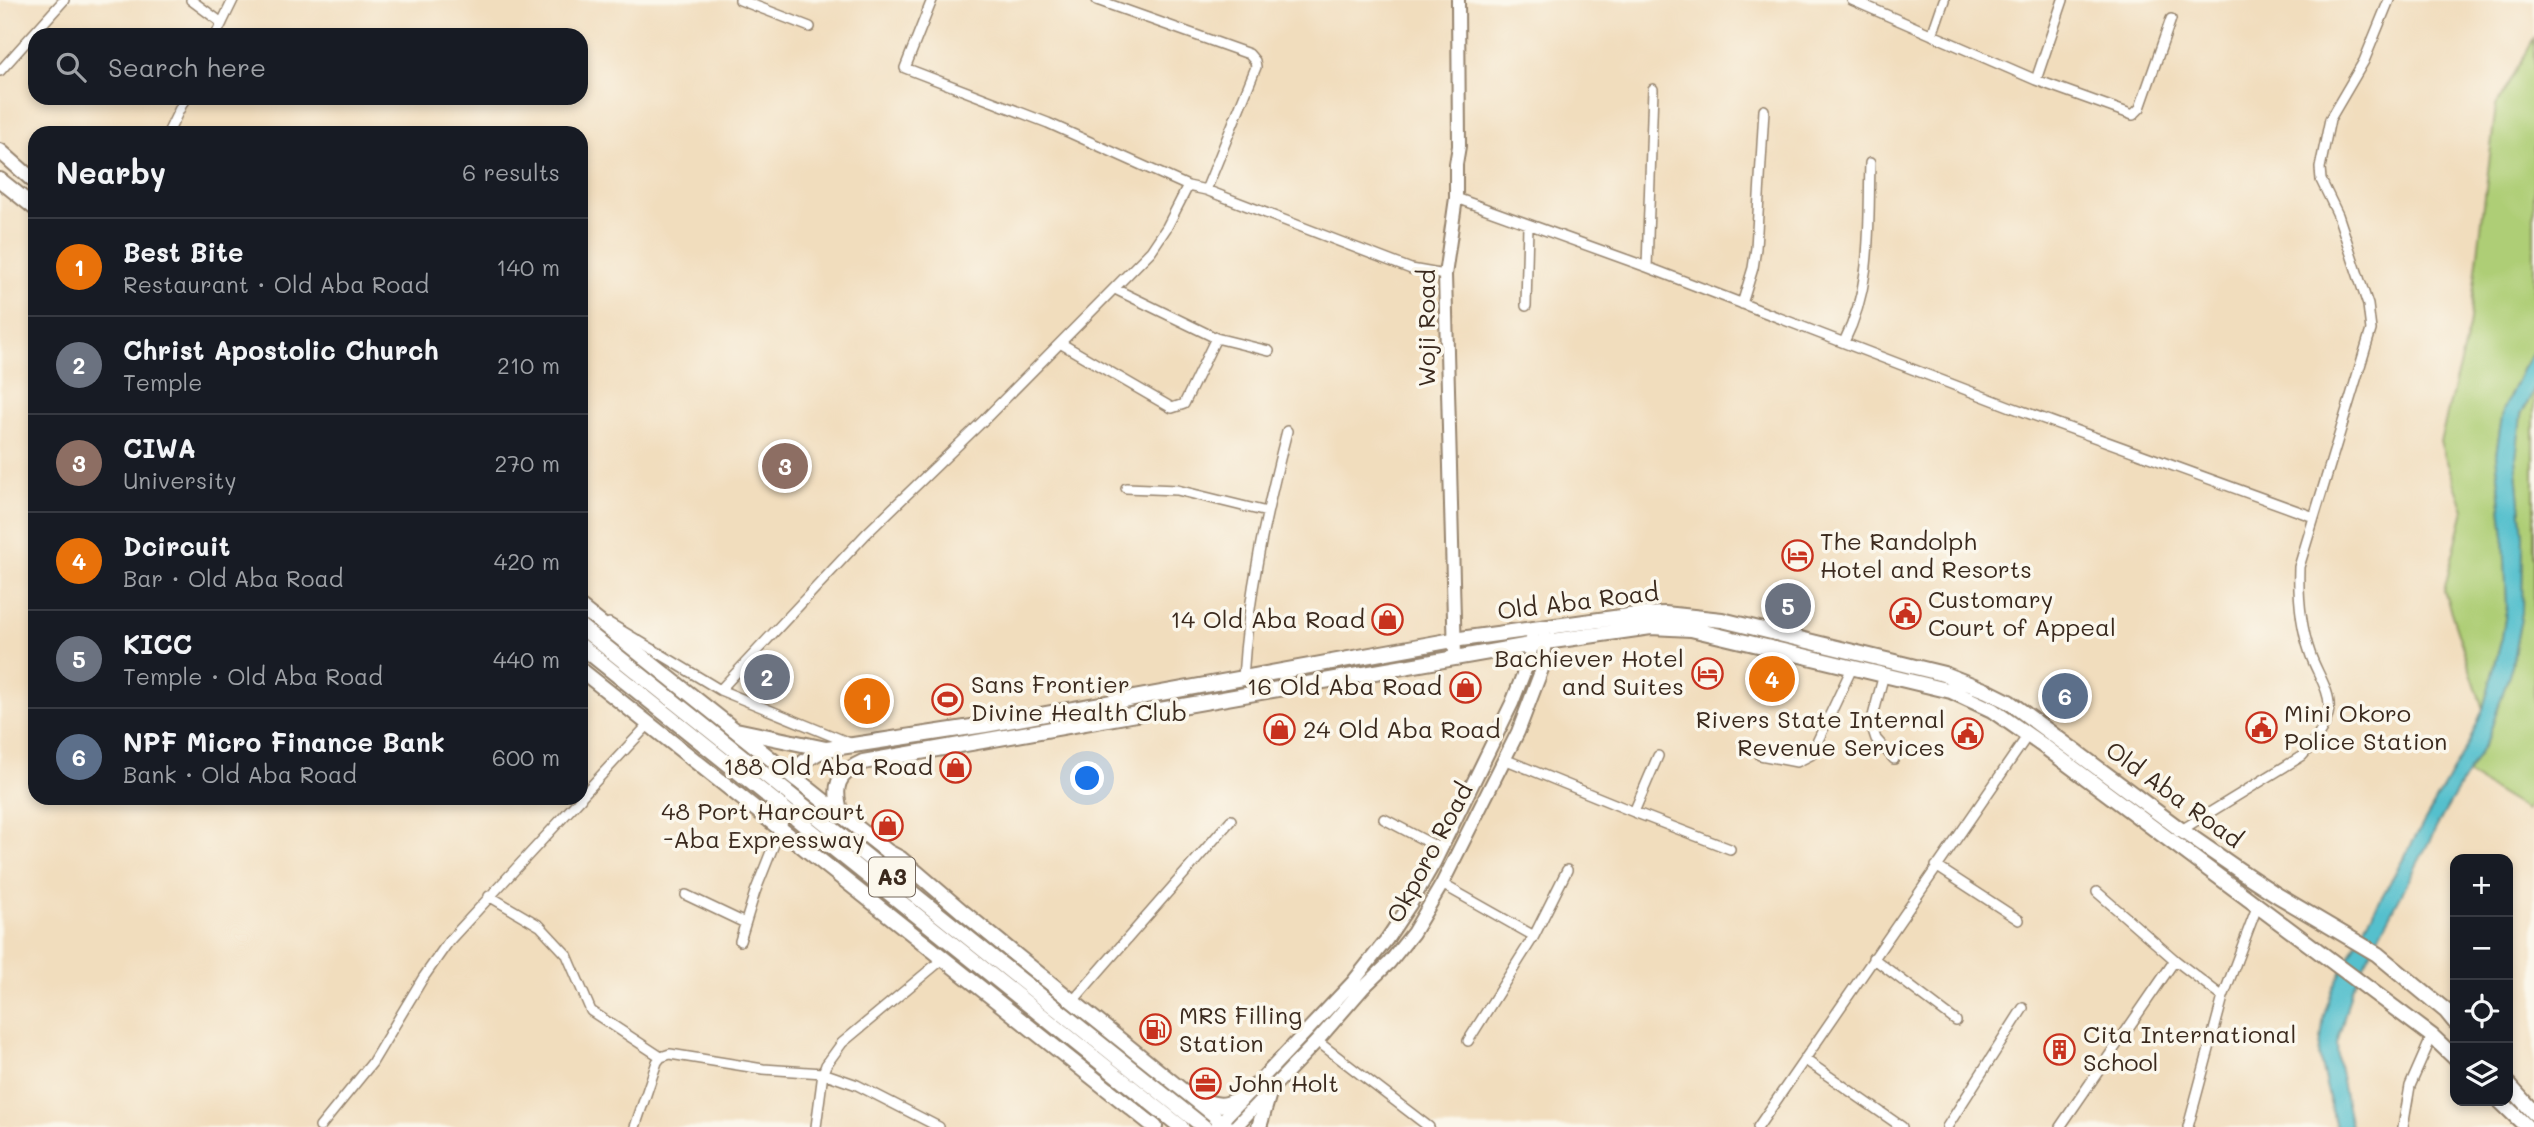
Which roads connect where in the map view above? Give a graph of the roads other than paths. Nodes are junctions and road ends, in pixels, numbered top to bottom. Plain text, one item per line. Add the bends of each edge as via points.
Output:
1 (64, 0) edge
2 (191, 0) edge
3 (233, 0) edge
4 (740, 0) edge
5 (932, 0) edge
6 (1097, 0) edge
7 (1458, 0) edge
8 (1852, 0) edge
9 (1944, 0) edge
10 (2063, 0) edge
11 (2389, 0) edge
12 (2171, 19) dead end
13 (222, 23) junction
14 (810, 27) dead end
15 (39, 28) edge
16 (220, 28) edge
17 (1932, 35) junction
18 (28, 40) edge
19 (0, 71) edge
20 (2036, 80) junction
21 (1653, 89) dead end
22 (182, 105) edge
23 (1764, 110) dead end
24 (171, 126) edge
25 (0, 151) edge
26 (1870, 163) dead end
27 (28, 176) edge
28 (0, 180) edge
29 (1188, 186) junction
30 (1206, 190) junction
31 (1455, 198) junction
32 (28, 202) edge
33 (1528, 225) junction
34 (1647, 267) junction
35 (1445, 275) junction
36 (1115, 289) junction
37 (1742, 304) junction
38 (1526, 306) dead end
39 (1216, 338) junction
40 (1844, 342) junction
41 (1060, 344) junction
42 (1269, 351) dead end
43 (1287, 431) dead end
44 (1126, 488) dead end
45 (1267, 512) junction
46 (2314, 517) junction
47 (588, 613) edge
48 (604, 626) junction
49 (588, 633) edge
50 (1538, 636) junction
51 (1453, 640) junction
52 (588, 652) edge
53 (1455, 657) junction
54 (1853, 666) junction
55 (1884, 674) junction
56 (588, 676) edge
57 (1243, 678) junction
58 (720, 690) junction
59 (648, 725) junction
60 (734, 729) junction
61 (2028, 735) junction
62 (854, 745) junction
63 (827, 749) junction
64 (1759, 755) dead end
65 (1658, 756) dead end
66 (1504, 758) junction
67 (1895, 759) dead end
68 (792, 774) junction
69 (588, 790) edge
70 (574, 805) edge
71 (1634, 813) junction
72 (841, 814) junction
73 (1231, 820) dead end
74 (1384, 820) dead end
75 (780, 829) junction
76 (2181, 830) junction
77 (2167, 839) junction
78 (1441, 849) junction
79 (1730, 849) dead end
80 (888, 852) junction
81 (1936, 866) junction
82 (1567, 870) dead end
83 (1442, 884) junction
84 (2097, 892) dead end
85 (489, 895) junction
86 (686, 895) dead end
87 (2257, 907) junction
88 (883, 910) junction
89 (2019, 920) dead end
90 (744, 923) junction
91 (1534, 936) junction
92 (740, 941) dead end
93 (944, 958) junction
94 (1873, 958) junction
95 (2175, 960) junction
96 (2223, 998) junction
97 (1072, 1002) junction
98 (2024, 1009) dead end
99 (2450, 1015) edge
100 (1956, 1021) dead end
101 (2432, 1036) junction
102 (1317, 1041) junction
103 (1468, 1041) dead end
104 (2450, 1053) edge
105 (661, 1058) junction
106 (1804, 1059) junction
107 (823, 1073) junction
108 (1176, 1086) junction
109 (1264, 1087) junction
110 (2513, 1090) edge
111 (2506, 1106) edge
112 (1130, 1107) junction
113 (2534, 1113) edge
114 (1225, 1126) edge
115 (320, 1127) edge
116 (635, 1127) edge
117 (816, 1127) edge
118 (939, 1127) edge
119 (1148, 1127) edge
120 (1155, 1127) edge
121 (1181, 1127) edge
122 (1204, 1127) edge
123 (1259, 1127) edge
124 (1429, 1127) edge
125 (1758, 1127) edge
126 (1902, 1127) edge
127 (1947, 1127) edge
128 (2060, 1127) edge
129 (2189, 1127) edge
130 (2403, 1127) edge
131 (2527, 1127) edge

1 - 15 street
2 - 13 street
3 - 13 street
4 - 14 street
5 - 29 street via 905,68 1055,126
6 - 30 street via 1249,54 1255,61
7 - 31 main road, Woji Road via 1460,146
8 - 17 street
9 - 17 street
10 - 20 street
11 - 46 street via 2364,61 2330,119 2322,149 2321,180 2368,305 2371,330
12 - 20 street via 2140,108 2133,115
13 - 16 street
17 - 20 street
18 - 19 street
21 - 34 street
22 - 24 street
23 - 37 street via 1756,248
25 - 27 main road
26 - 40 street via 1865,279
28 - 32 main road
29 - 30 street
29 - 36 street via 1159,240
30 - 35 street via 1411,269
31 - 33 street
31 - 35 main road, Woji Road
33 - 34 street
33 - 38 street
34 - 37 street
35 - 51 main road, Woji Road
36 - 39 street
36 - 41 street
37 - 40 street
39 - 41 street via 1184,404 1172,408
39 - 42 street
40 - 46 street
41 - 58 street via 866,534
43 - 45 street
44 - 45 street via 1177,490
45 - 57 street via 1251,598
46 - 76 street via 2299,567 2298,601 2310,655 2329,699 2328,715 2302,756
47 - 48 main road
48 - 58 street via 610,624
48 - 60 main road
49 - 122 main road, A3, bridge
50 - 51 main road, Old Aba Road
50 - 53 main road, Old Aba Road
50 - 54 main road, Old Aba Road via 1682,628
50 - 66 main road, Okporo Road via 1538,681
50 - 76 main road, Old Aba Road via 1636,615 1693,615 1944,674 2009,702
50 - 78 main road, Okporo Road via 1512,702
51 - 53 main road, Woji Road
51 - 57 main road, Old Aba Road
52 - 121 main road, A3, bridge
53 - 72 main road, Old Aba Road via 863,762 839,780
54 - 55 main road, Old Aba Road
54 - 64 street via 1811,755 1797,762
55 - 61 main road, Old Aba Road via 1951,691 1992,710
55 - 67 street via 1871,724 1876,739
56 - 59 main road
57 - 62 main road, Old Aba Road
58 - 62 street
59 - 69 street
59 - 75 main road
60 - 63 main road
60 - 68 main road
61 - 77 main road, Old Aba Road
61 - 81 street
62 - 63 main road, Old Aba Road
63 - 68 main road, Old Aba Road via 808,758
65 - 71 street
66 - 71 street
66 - 83 main road, Okporo Road
68 - 72 main road
68 - 75 main road via 779,806
70 - 85 street
71 - 79 street
72 - 80 main road
73 - 97 street
74 - 78 street
75 - 88 main road
75 - 90 street
76 - 77 street
76 - 99 main road, Old Aba Road via 2277,895 2377,954
77 - 87 main road, Old Aba Road
78 - 109 main road, Okporo Road via 1379,950
80 - 88 main road via 910,878 914,892 895,911
80 - 97 main road
81 - 89 street
81 - 94 street
82 - 91 street
83 - 91 street
83 - 102 main road, Okporo Road via 1405,943
84 - 95 street
85 - 105 street via 540,926 567,955 591,1011
85 - 115 street via 435,960 372,1062
86 - 90 street
87 - 96 street
87 - 101 main road, Old Aba Road
88 - 93 main road
90 - 92 street
91 - 103 street
93 - 107 street via 842,1043
93 - 112 main road
94 - 100 street
94 - 106 street
95 - 96 street
95 - 128 street
96 - 129 street
97 - 108 main road
98 - 127 street
101 - 104 main road, Old Aba Road
101 - 130 street via 2410,1086
102 - 109 main road, Okporo Road
102 - 124 street
105 - 107 street via 670,1054
105 - 116 street
106 - 125 street
106 - 126 street
107 - 117 street
107 - 118 street
108 - 109 main road via 1218,1106
108 - 114 main road
109 - 114 main road, Okporo Road
109 - 123 main road
110 - 113 main road
111 - 131 main road
112 - 119 main road
112 - 120 main road

